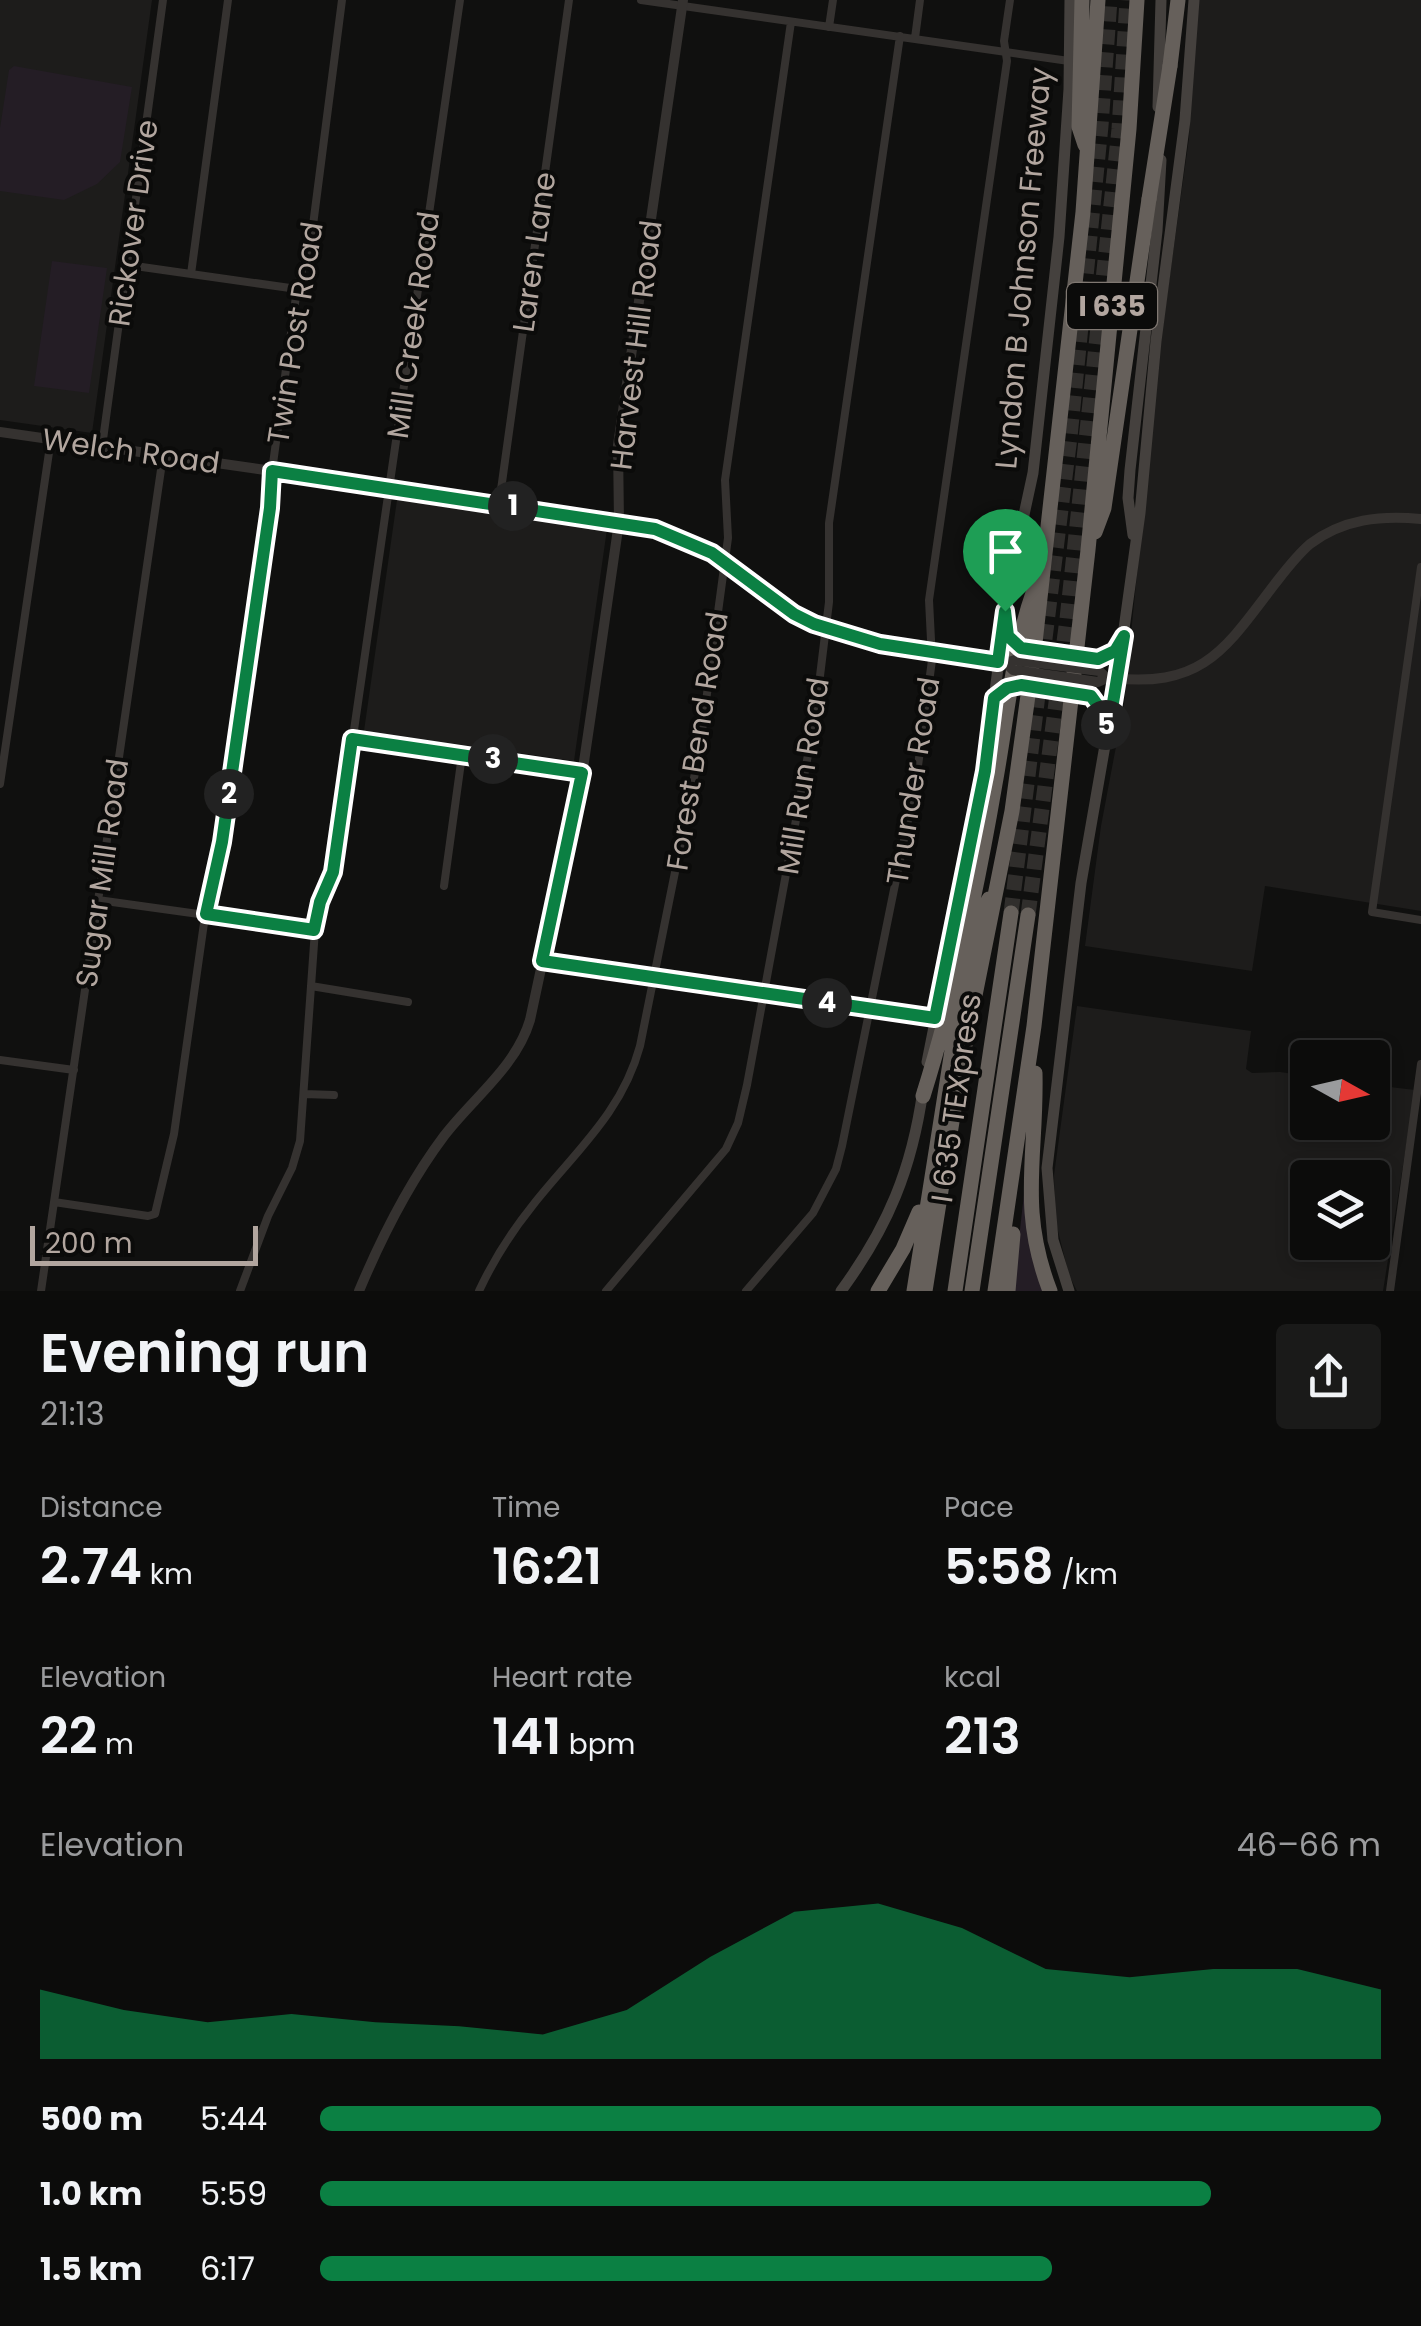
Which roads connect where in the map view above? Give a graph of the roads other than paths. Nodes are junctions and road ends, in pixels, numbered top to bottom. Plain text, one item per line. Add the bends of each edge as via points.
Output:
1 (162, 0) edge
2 (228, 0) edge
3 (342, 0) edge
4 (460, 0) edge
5 (569, 0) edge
6 (642, 0) edge
7 (744, 0) edge
8 (833, 0) edge
9 (920, 0) edge
10 (1010, 0) edge
11 (1070, 0) edge
12 (1082, 0) edge
13 (1098, 0) edge
14 (1137, 0) edge
15 (1162, 0) edge
16 (1178, 0) edge
17 (1194, 0) edge
18 (683, 3) edge
19 (742, 14) junction
20 (791, 22) junction
21 (829, 27) junction
22 (900, 36) junction
23 (915, 38) junction
24 (1005, 52) junction
25 (1070, 61) junction
26 (1088, 156) junction
27 (128, 265) junction
28 (191, 274) junction
29 (298, 289) junction
30 (0, 432) edge
31 (51, 439) junction
32 (102, 447) junction
33 (163, 456) junction
34 (272, 471) junction
35 (389, 488) junction
36 (499, 504) junction
37 (1421, 519) edge
38 (619, 522) junction
39 (1135, 544) junction
40 (1088, 550) junction
41 (725, 562) junction
42 (1044, 563) junction
43 (1421, 567) edge
44 (1005, 611) junction
45 (826, 629) junction
46 (1124, 636) junction
47 (932, 652) junction
48 (1002, 662) junction
49 (1112, 678) junction
50 (994, 698) junction
51 (352, 739) junction
52 (1107, 739) junction
53 (462, 755) junction
54 (582, 773) junction
55 (0, 784) edge
56 (998, 882) junction
57 (444, 886) dead end
58 (98, 900) junction
59 (206, 914) junction
60 (1421, 920) edge
61 (314, 930) junction
62 (542, 961) junction
63 (655, 978) junction
64 (311, 986) junction
65 (764, 994) junction
66 (408, 1002) dead end
67 (871, 1008) junction
68 (935, 1018) junction
69 (1034, 1026) junction
70 (0, 1060) edge
71 (1421, 1064) edge
72 (74, 1070) junction
73 (304, 1094) junction
74 (334, 1095) dead end
75 (922, 1096) junction
76 (928, 1190) junction
77 (1009, 1195) junction
78 (54, 1202) junction
79 (41, 1291) edge
80 (240, 1291) edge
81 (358, 1291) edge
82 (479, 1291) edge
83 (606, 1291) edge
84 (746, 1291) edge
85 (840, 1291) edge
86 (878, 1291) edge
87 (914, 1291) edge
88 (925, 1291) edge
89 (956, 1291) edge
90 (972, 1291) edge
91 (995, 1291) edge
92 (1008, 1291) edge
93 (1050, 1291) edge
94 (1069, 1291) edge
95 (1390, 1291) edge

1 - 27 street, Rickover Drive
2 - 28 street
3 - 29 street, Twin Post Road via 312,234
4 - 35 street, Mill Creek Road
5 - 36 street, Laren Lane
6 - 18 street
7 - 19 street
8 - 21 street
9 - 23 street
10 - 24 street, Thunder Road
11 - 25 main road, Lyndon B Johnson Freeway
12 - 26 highway via 1080,127
13 - 26 highway, Lyndon B Johnson Freeway / I 635
14 - 40 highway, I 635
15 - 39 main road via 1160,201 1128,498
16 - 40 highway, bridge via 1104,508
17 - 39 main road
18 - 19 street
18 - 38 street, Harvest Hill Road via 618,444
19 - 20 street
20 - 21 street
20 - 41 street, Forest Bend Road via 725,480
21 - 22 street
22 - 23 street
22 - 45 street, Mill Run Road via 829,523
23 - 24 street
24 - 25 street
24 - 47 street, Thunder Road via 929,600
25 - 44 main road, Lyndon B Johnson Freeway via 1038,431
26 - 42 highway, Lyndon B Johnson Freeway / I 635
27 - 28 street
27 - 32 street, Rickover Drive
28 - 29 street
29 - 34 street, Twin Post Road
30 - 31 street, Welch Road
31 - 32 street, Welch Road
31 - 55 street
32 - 33 street, Welch Road
33 - 34 street, Welch Road
33 - 58 street, Sugar Mill Road
34 - 35 street, Welch Road
34 - 59 street, Twin Post Road via 225,823
35 - 36 street, Welch Road
35 - 51 street, Mill Creek Road
36 - 38 street, Welch Road
37 - 49 street, Welch Road via 1378,518 1327,533 1293,560 1216,656 1172,676
38 - 41 street, Welch Road via 673,535
38 - 54 street, Harvest Hill Road
39 - 46 main road
40 - 69 highway, I 635
41 - 45 street, Welch Road via 794,614
41 - 63 street, Forest Bend Road via 693,789
42 - 56 highway, Lyndon B Johnson Freeway / I 635
42 - 75 highway via 1026,614 982,860
43 - 60 street via 1372,912
44 - 46 main road, bridge via 1005,628 1021,648 1103,658
44 - 48 main road, Lyndon B Johnson Freeway
45 - 47 street, Welch Road
45 - 65 street, Mill Run Road
46 - 49 main road
47 - 48 street, Welch Road
47 - 67 street, Thunder Road via 916,780
48 - 49 street, Welch Road, bridge via 1100,671
48 - 50 main road, Lyndon B Johnson Freeway
49 - 52 main road
50 - 52 main road, bridge via 1021,685 1085,694 1096,700
50 - 68 main road, Lyndon B Johnson Freeway
51 - 53 street
51 - 61 street, Mill Creek Road via 333,872
52 - 94 main road via 1081,883 1047,1168 1053,1240
53 - 54 street
53 - 57 street
54 - 62 street, Harvest Hill Road
56 - 76 highway via 980,916
56 - 88 highway, Lyndon B Johnson Freeway / I 635
58 - 59 street
58 - 72 street, Sugar Mill Road
59 - 61 street
59 - 78 street, Twin Post Road via 174,1134 155,1214
61 - 64 street, Mill Creek Road
62 - 63 street
62 - 81 street, Harvest Hill Road via 519,1048 416,1176
63 - 65 street
63 - 82 street, Forest Bend Road via 636,1063 618,1100 532,1206
64 - 66 street
64 - 73 street, Mill Creek Road
65 - 67 street
65 - 83 street, Mill Run Road via 744,1100 726,1149
67 - 68 street
67 - 84 street, Thunder Road via 831,1180 799,1232
68 - 75 main road, Lyndon B Johnson Freeway
69 - 77 highway, I 635
69 - 93 highway via 1030,1194 1034,1240
70 - 72 street
71 - 95 street
72 - 78 street, Sugar Mill Road
73 - 74 street
73 - 80 street, Mill Creek Road via 298,1154
75 - 85 main road, Lyndon B Johnson Freeway via 896,1202
76 - 86 highway
76 - 87 highway
77 - 91 highway, I 635
77 - 92 highway
78 - 79 street, Sugar Mill Road
89 - 90 highway, I 635 TEXpress via 1020,914

